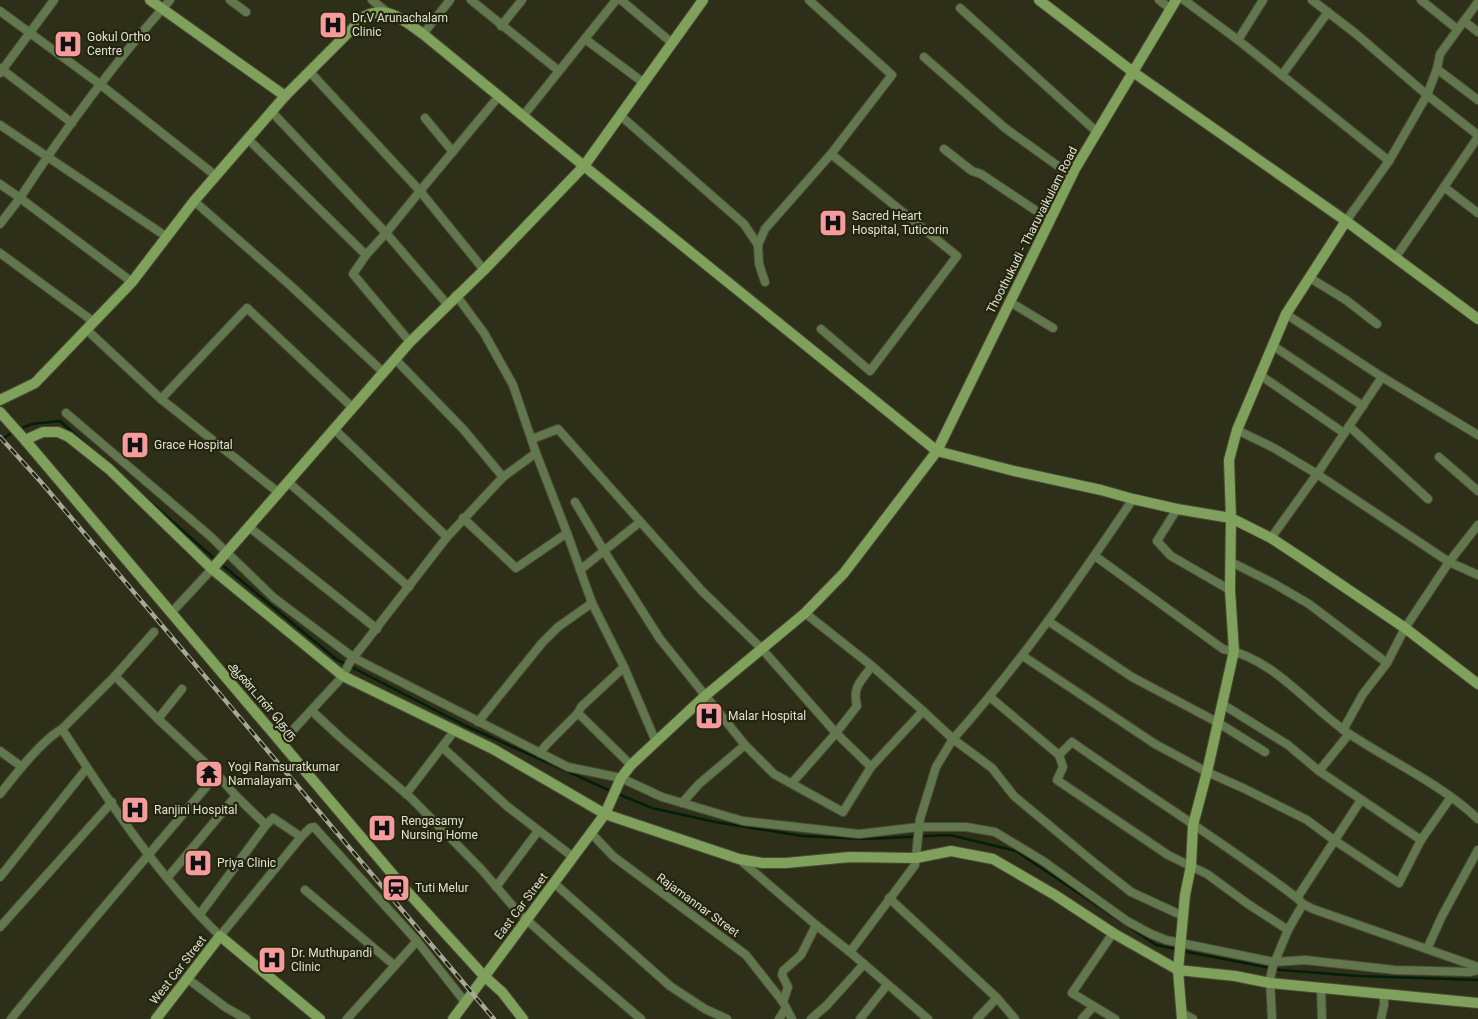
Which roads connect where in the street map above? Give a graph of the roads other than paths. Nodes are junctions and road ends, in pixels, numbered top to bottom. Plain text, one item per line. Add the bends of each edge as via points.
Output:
1 (54, 0) edge
2 (150, 0) edge
3 (170, 0) edge
4 (230, 0) edge
5 (372, 0) edge
6 (450, 0) edge
7 (471, 0) edge
8 (522, 0) edge
9 (616, 0) edge
10 (621, 0) edge
11 (703, 0) edge
12 (809, 0) edge
13 (1039, 0) edge
14 (1159, 0) edge
15 (1184, 0) edge
16 (1263, 0) edge
17 (1312, 0) edge
18 (1421, 0) edge
19 (1478, 2) edge
20 (1174, 4) edge
21 (960, 8) dead end
22 (162, 9) junction
23 (0, 10) edge
24 (246, 12) dead end
25 (387, 12) junction
26 (1328, 12) junction
27 (1464, 20) junction
28 (502, 26) junction
29 (1457, 29) junction
30 (30, 32) junction
31 (1478, 32) edge
32 (423, 34) junction
33 (585, 39) junction
34 (1238, 40) junction
35 (672, 43) junction
36 (924, 57) dead end
37 (1437, 69) junction
38 (1, 70) edge
39 (310, 71) junction
40 (559, 71) junction
41 (1133, 72) junction
42 (1282, 76) junction
43 (644, 83) junction
44 (101, 85) junction
45 (1427, 95) junction
46 (284, 96) junction
47 (499, 96) junction
48 (1478, 100) edge
49 (271, 111) junction
50 (523, 116) junction
51 (621, 116) junction
52 (425, 118) dead end
53 (72, 123) junction
54 (0, 125) edge
55 (1097, 132) junction
56 (1478, 136) edge
57 (248, 138) junction
58 (944, 149) dead end
59 (453, 152) junction
60 (830, 154) junction
61 (46, 157) junction
62 (1388, 161) junction
63 (584, 166) junction
64 (216, 176) junction
65 (1072, 176) junction
66 (0, 184) edge
67 (1444, 188) junction
68 (420, 191) junction
69 (20, 198) junction
70 (194, 201) junction
71 (1478, 213) edge
72 (1050, 220) junction
73 (1346, 221) junction
74 (0, 224) edge
75 (386, 233) junction
76 (167, 238) junction
77 (758, 245) junction
78 (0, 253) edge
79 (366, 255) junction
80 (1395, 258) junction
81 (484, 270) junction
82 (1310, 278) junction
83 (132, 282) junction
84 (765, 282) dead end
85 (456, 295) junction
86 (1010, 302) junction
87 (447, 304) junction
88 (1286, 314) junction
89 (1478, 319) edge
90 (1377, 324) dead end
91 (91, 326) junction
92 (1053, 328) dead end
93 (821, 329) dead end
94 (410, 342) junction
95 (1272, 344) junction
96 (395, 359) junction
97 (384, 373) junction
98 (1260, 375) junction
99 (1382, 377) junction
100 (160, 399) junction
101 (0, 400) edge
102 (1363, 406) junction
103 (353, 408) junction
104 (0, 412) edge
105 (66, 414) dead end
106 (334, 430) junction
107 (1237, 430) junction
108 (1347, 430) junction
109 (1478, 435) edge
110 (22, 437) junction
111 (532, 439) junction
112 (937, 451) junction
113 (536, 453) junction
114 (1439, 457) dead end
115 (1317, 474) junction
116 (503, 477) junction
117 (288, 482) junction
118 (1478, 491) edge
119 (279, 493) junction
120 (1133, 499) junction
121 (1428, 499) dead end
122 (575, 502) dead end
123 (1176, 509) junction
124 (463, 518) junction
125 (1231, 518) junction
126 (640, 522) junction
127 (1478, 525) edge
128 (249, 527) junction
129 (567, 533) junction
130 (447, 537) junction
131 (1271, 538) junction
132 (604, 551) junction
133 (1095, 556) junction
134 (219, 561) junction
135 (1231, 562) junction
136 (1449, 562) junction
137 (580, 570) junction
138 (1478, 575) edge
139 (409, 587) junction
140 (1230, 590) junction
141 (592, 603) junction
142 (172, 612) junction
143 (806, 612) junction
144 (1048, 621) junction
145 (1405, 628) junction
146 (377, 629) junction
147 (154, 632) dead end
148 (762, 649) junction
149 (1234, 651) junction
150 (1023, 656) junction
151 (352, 660) junction
152 (1387, 663) junction
153 (872, 666) junction
154 (624, 667) junction
155 (345, 673) junction
156 (116, 676) junction
157 (1478, 684) edge
158 (182, 689) dead end
159 (705, 696) junction
160 (990, 697) junction
161 (1222, 704) junction
162 (312, 711) junction
163 (923, 711) junction
164 (578, 713) junction
165 (158, 719) junction
166 (478, 722) junction
167 (1217, 722) junction
168 (62, 729) junction
169 (455, 730) junction
170 (1346, 732) junction
171 (836, 733) junction
172 (954, 739) junction
173 (656, 742) junction
174 (282, 743) junction
175 (744, 745) junction
176 (442, 747) junction
177 (0, 751) edge
178 (1265, 752) dead end
179 (540, 753) junction
180 (1059, 755) junction
181 (631, 765) junction
182 (22, 767) junction
183 (871, 767) junction
184 (87, 768) junction
185 (1319, 770) junction
186 (1207, 772) junction
187 (217, 774) junction
188 (619, 780) junction
189 (792, 783) junction
190 (0, 794) edge
191 (406, 794) junction
192 (236, 796) junction
193 (1451, 797) junction
194 (1361, 800) junction
195 (112, 802) junction
196 (682, 803) junction
197 (606, 811) junction
198 (1478, 819) edge
199 (266, 825) junction
200 (1193, 825) junction
201 (919, 830) junction
202 (538, 831) junction
203 (591, 833) junction
204 (301, 838) junction
205 (1334, 840) junction
206 (1421, 840) junction
207 (1478, 850) edge
208 (916, 854) junction
209 (149, 856) junction
210 (573, 857) junction
211 (739, 859) junction
212 (1191, 866) junction
213 (0, 877) edge
214 (168, 877) junction
215 (554, 882) junction
216 (496, 887) junction
217 (305, 890) dead end
218 (889, 898) junction
219 (1300, 901) junction
220 (200, 914) junction
221 (1183, 916) junction
222 (526, 919) junction
223 (816, 925) junction
224 (0, 927) edge
225 (1288, 930) junction
226 (1113, 933) junction
227 (220, 936) junction
228 (417, 942) junction
229 (1181, 945) junction
230 (1427, 949) junction
231 (850, 952) junction
232 (864, 964) junction
233 (1274, 964) junction
234 (394, 965) junction
235 (1178, 968) junction
236 (1478, 969) edge
237 (484, 976) junction
238 (188, 979) junction
239 (1270, 981) junction
240 (887, 985) junction
241 (1321, 988) junction
242 (1384, 994) junction
243 (997, 998) junction
244 (465, 1002) junction
245 (1478, 1003) edge
246 (785, 1005) junction
247 (1093, 1007) junction
248 (917, 1016) edge
249 (1182, 1016) edge
250 (10, 1019) edge
251 (156, 1019) edge
252 (246, 1019) edge
253 (320, 1019) edge
254 (347, 1019) edge
255 (453, 1019) edge
256 (523, 1019) edge
257 (641, 1019) edge
258 (727, 1019) edge
259 (779, 1019) edge
260 (792, 1019) edge
261 (811, 1019) edge
262 (860, 1019) edge
263 (928, 1019) edge
264 (977, 1019) edge
265 (1015, 1019) edge
266 (1082, 1019) edge
267 (1115, 1019) edge
268 (1194, 1019) edge
269 (1272, 1019) edge
270 (1322, 1019) edge
271 (1381, 1019) edge

1 - 30 street
2 - 22 street
3 - 22 street
4 - 24 street
5 - 25 street
6 - 32 street
7 - 28 street
8 - 28 street
9 - 33 street
10 - 35 street
11 - 35 street
12 - 60 street via 892,75
13 - 41 street
14 - 20 street
15 - 34 street
16 - 34 street
17 - 26 street
18 - 29 street
19 - 27 street
20 - 41 street, Thoothukudi - Tharuvaikulam Road
21 - 55 street
22 - 44 street
22 - 46 street
23 - 30 street
25 - 32 street
25 - 39 street via 365,16
26 - 42 street
26 - 45 street
27 - 29 street
27 - 31 street
28 - 40 street
29 - 37 street via 1440,54
30 - 38 street
30 - 44 street
32 - 47 street
33 - 40 street
33 - 43 street
34 - 42 street
35 - 43 street
36 - 65 street via 1004,128
37 - 45 street
37 - 48 street
38 - 53 street
39 - 46 street
39 - 68 street
40 - 50 street
41 - 55 street, Thoothukudi - Tharuvaikulam Road
41 - 73 street
42 - 62 street
43 - 51 street
44 - 53 street
44 - 64 street
45 - 56 street
45 - 62 street
46 - 49 street
47 - 50 street
47 - 59 street
49 - 57 street
49 - 75 street
50 - 63 street
51 - 63 street
51 - 77 street via 744,224
52 - 59 street
53 - 61 street
54 - 61 street
55 - 65 street, Thoothukudi - Tharuvaikulam Road
56 - 67 street
57 - 64 street
57 - 79 street
58 - 72 street via 972,171
59 - 68 street
60 - 77 street via 765,230
60 - 93 street via 957,256 870,371
61 - 69 street
61 - 76 street
62 - 73 street
63 - 81 street
63 - 112 street
64 - 70 street
65 - 72 street, Thoothukudi - Tharuvaikulam Road
66 - 69 street
67 - 71 street
67 - 80 street
68 - 75 street
68 - 81 street
69 - 74 street
69 - 83 street
70 - 76 street
70 - 97 street
72 - 86 street, Thoothukudi - Tharuvaikulam Road
73 - 80 street
73 - 82 street
75 - 79 street
75 - 87 street
76 - 83 street
77 - 84 street via 759,264
78 - 91 street
79 - 94 street via 353,274
80 - 89 street
81 - 85 street
82 - 88 street
82 - 90 street
83 - 91 street
85 - 87 street
85 - 111 street via 484,333 513,385
86 - 92 street
86 - 112 street, Thoothukudi - Tharuvaikulam Road
87 - 94 street
88 - 95 street
88 - 99 street
91 - 100 street
91 - 101 street via 36,383
94 - 96 street
95 - 98 street
95 - 102 street
96 - 97 street
96 - 116 street via 463,429
97 - 103 street
98 - 107 street
98 - 108 street
99 - 102 street
99 - 109 street
100 - 103 street via 246,308
100 - 119 street
102 - 108 street
103 - 106 street
104 - 110 street, ஆண்டாள் தெரு
105 - 134 street via 210,536
106 - 117 street
106 - 130 street
107 - 115 street
107 - 125 street via 1229,460
108 - 115 street
108 - 121 street
110 - 134 street via 44,432 68,436
110 - 142 street, ஆண்டாள் தெரு
111 - 113 street
111 - 126 street via 558,429
112 - 120 street
112 - 143 street, Thoothukudi - Tharuvaikulam Road via 844,573
113 - 116 street
113 - 129 street
114 - 118 street
115 - 131 street
115 - 136 street
116 - 124 street
117 - 119 street
117 - 139 street
119 - 128 street
120 - 123 street
120 - 133 street
122 - 132 street
123 - 125 street
123 - 140 street via 1157,542 1171,556
124 - 129 street via 516,568
124 - 130 street
125 - 131 street
125 - 135 street
126 - 132 street
126 - 148 street via 702,591
127 - 136 street
128 - 134 street
128 - 146 street
129 - 137 street
130 - 139 street
131 - 145 street
132 - 137 street
132 - 159 street via 660,638
133 - 144 street
133 - 149 street via 1223,649
134 - 142 street
134 - 151 street via 274,598
134 - 155 street
135 - 140 street
135 - 152 street via 1310,604
136 - 138 street
136 - 145 street
137 - 141 street
139 - 146 street
140 - 149 street
141 - 154 street
141 - 166 street via 542,642
142 - 174 street, ஆண்டாள் தெரு
143 - 148 street, Thoothukudi - Tharuvaikulam Road
143 - 153 street
144 - 150 street
144 - 167 street via 1132,677
145 - 152 street
145 - 157 street
146 - 151 street
147 - 156 street
148 - 159 street, East Car Street
148 - 171 street
149 - 161 street
149 - 170 street via 1276,674
150 - 160 street
150 - 186 street via 1155,744
151 - 155 street
151 - 166 street
152 - 170 street via 1363,694
153 - 163 street
153 - 171 street via 856,688 857,706
154 - 164 street
154 - 173 street
155 - 162 street
155 - 169 street
156 - 165 street
156 - 168 street
158 - 165 street
159 - 173 street, East Car Street
159 - 175 street
160 - 172 street
160 - 180 street
161 - 167 street
161 - 185 street via 1288,745
162 - 174 street
162 - 191 street
163 - 172 street
163 - 183 street
164 - 179 street
164 - 181 street
165 - 187 street
166 - 179 street
167 - 178 street
167 - 186 street
168 - 182 street
168 - 184 street
169 - 176 street
169 - 197 street
170 - 185 street
170 - 193 street
171 - 183 street
171 - 189 street
172 - 201 street via 936,767
172 - 221 street via 992,768 1014,796 1097,866 1131,892
173 - 181 street, East Car Street
174 - 237 street, ஆண்டாள் தெரு via 405,889
175 - 189 street via 774,774
175 - 196 street
176 - 191 street
176 - 202 street
177 - 182 street
179 - 188 street via 568,767
180 - 200 street via 1072,742
180 - 212 street via 1063,767 1057,780
181 - 188 street, East Car Street
182 - 190 street
183 - 189 street via 843,812
184 - 195 street
184 - 213 street
185 - 194 street
186 - 200 street
186 - 205 street via 1307,820
187 - 192 street
187 - 209 street
188 - 196 street
188 - 197 street, East Car Street
191 - 216 street
192 - 199 street
192 - 214 street
193 - 198 street
193 - 206 street
194 - 205 street
194 - 206 street
195 - 209 street
195 - 224 street
196 - 201 street via 743,821 859,834
197 - 203 street, East Car Street
197 - 211 street
199 - 204 street via 273,818
199 - 220 street
200 - 212 street
200 - 219 street via 1247,860
201 - 208 street
201 - 229 street via 966,827 996,832 1036,856 1138,928
202 - 210 street
202 - 216 street
203 - 210 street, East Car Street
203 - 246 street, Rajamannar Street via 614,857 746,955
204 - 227 street
204 - 228 street via 310,828 318,830
205 - 206 street via 1399,883
205 - 219 street
207 - 230 street
208 - 211 street via 786,863
208 - 218 street via 910,872
208 - 226 street via 951,851 992,859
209 - 214 street
209 - 250 street
210 - 215 street, East Car Street
211 - 223 street
212 - 221 street
212 - 225 street
214 - 220 street
215 - 222 street, East Car Street
215 - 258 street via 670,986
216 - 222 street
217 - 234 street
218 - 231 street
218 - 243 street
219 - 225 street
219 - 230 street via 1313,909
220 - 227 street
221 - 229 street
222 - 237 street, East Car Street
222 - 257 street
223 - 231 street
223 - 246 street via 801,955 783,971 788,987
225 - 233 street
226 - 235 street
226 - 247 street via 1072,993
227 - 238 street, West Car Street
227 - 253 street
228 - 234 street
228 - 244 street
229 - 233 street
229 - 235 street
230 - 236 street
231 - 232 street
232 - 240 street
232 - 261 street via 827,1006
233 - 236 street via 1305,960 1395,970 1470,972
233 - 239 street
234 - 254 street
235 - 239 street
235 - 249 street
237 - 244 street, East Car Street
237 - 256 street, ஆண்டாள் தெரு via 502,992
238 - 251 street, West Car Street
238 - 252 street
239 - 241 street
239 - 269 street
240 - 248 street
240 - 262 street
241 - 242 street
241 - 270 street
242 - 245 street
242 - 271 street
243 - 264 street
243 - 265 street
244 - 255 street, East Car Street
246 - 259 street
246 - 260 street, Rajamannar Street
247 - 266 street
247 - 267 street
248 - 263 street
249 - 268 street

